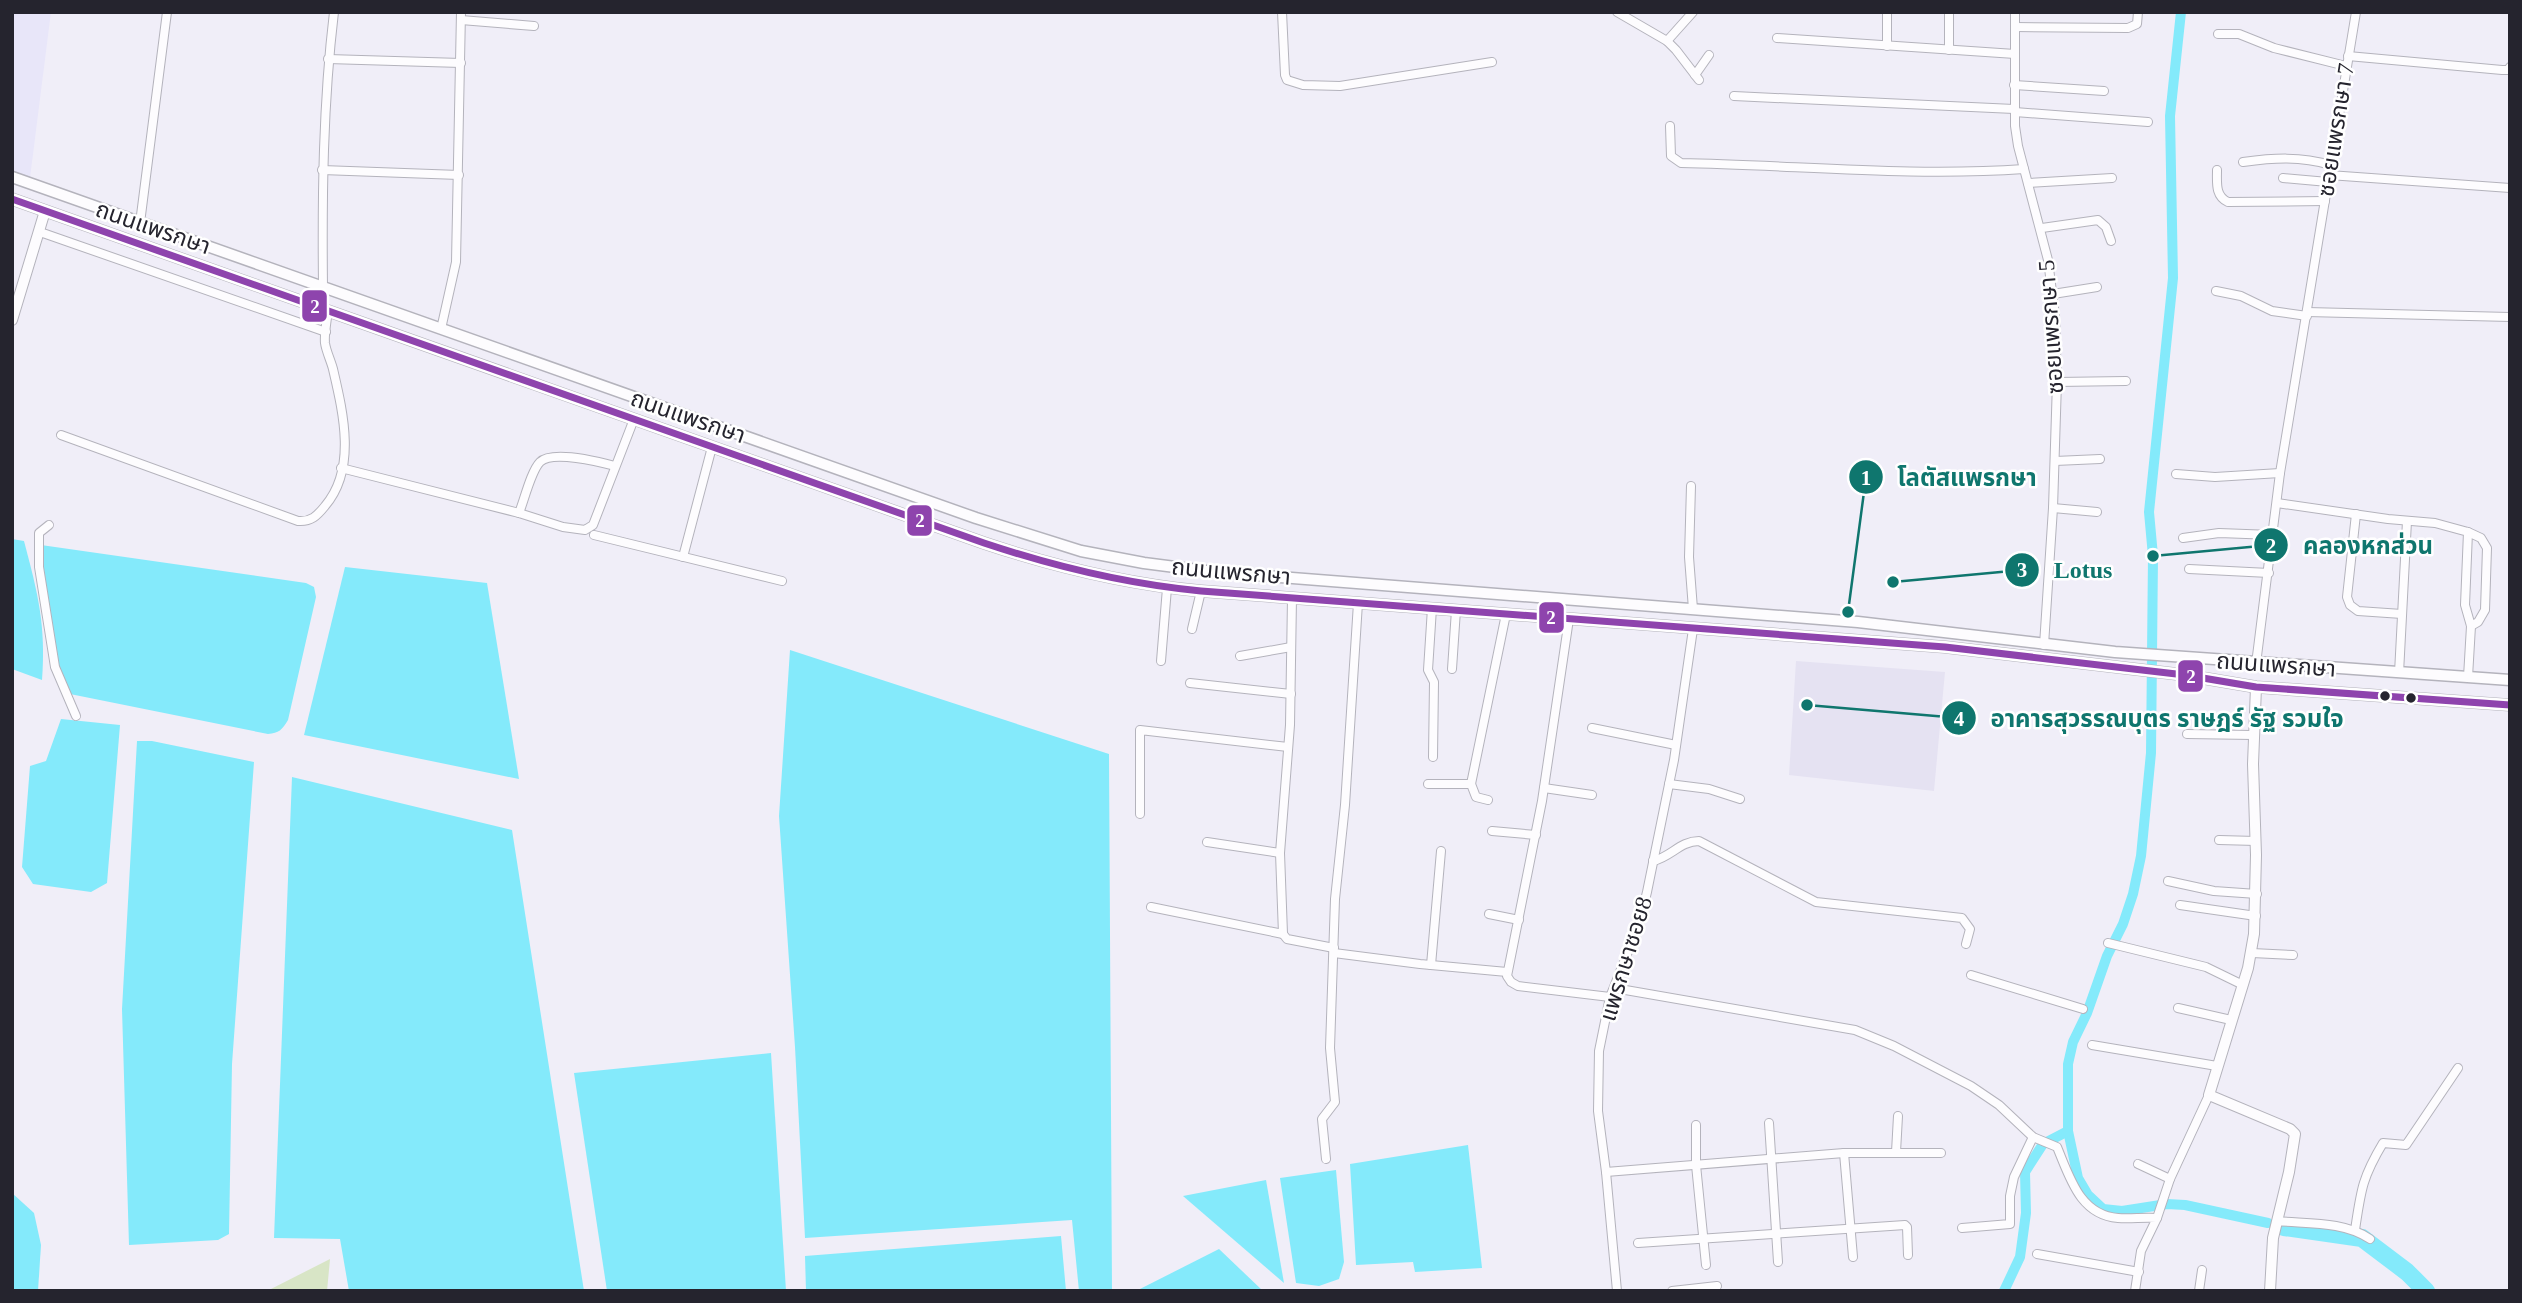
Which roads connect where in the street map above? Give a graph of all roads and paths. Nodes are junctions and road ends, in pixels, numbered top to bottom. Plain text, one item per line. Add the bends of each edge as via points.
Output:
1 (167, 12) edge
2 (334, 12) edge
3 (1282, 12) edge
4 (1617, 12) edge
5 (1693, 12) edge
6 (1888, 12) edge
7 (1949, 12) edge
8 (2015, 12) edge
9 (2138, 12) edge
10 (2356, 12) edge
11 (461, 16) edge
12 (534, 26) dead end
13 (2015, 27) junction
14 (2218, 34) dead end
15 (1669, 38) junction
16 (1777, 38) dead end
17 (1887, 46) junction
18 (1949, 50) junction
19 (2015, 54) junction
20 (1709, 55) dead end
21 (2348, 56) junction
22 (328, 59) junction
23 (1492, 62) dead end
24 (461, 64) junction
25 (2346, 66) junction
26 (2510, 67) edge
27 (2014, 85) junction
28 (2104, 91) dead end
29 (1734, 96) dead end
30 (2015, 111) junction
31 (2148, 122) dead end
32 (1670, 126) dead end
33 (2242, 162) dead end
34 (2330, 165) junction
35 (2024, 169) junction
36 (322, 170) junction
37 (2217, 170) dead end
38 (459, 176) junction
39 (12, 177) edge
40 (2112, 178) dead end
41 (2283, 178) dead end
42 (2328, 179) junction
43 (2028, 183) junction
44 (2510, 188) edge
45 (12, 199) edge
46 (2325, 201) junction
47 (44, 211) junction
48 (140, 223) junction
49 (2042, 228) junction
50 (40, 232) junction
51 (2111, 241) dead end
52 (323, 287) junction
53 (2097, 287) dead end
54 (2216, 291) dead end
55 (2053, 294) junction
56 (328, 310) junction
57 (2307, 314) junction
58 (2510, 317) edge
59 (12, 320) edge
60 (441, 329) junction
61 (326, 332) junction
62 (2126, 381) dead end
63 (2057, 382) junction
64 (616, 391) junction
65 (609, 410) junction
66 (634, 419) junction
67 (61, 435) dead end
68 (712, 447) junction
69 (2100, 459) dead end
70 (2055, 461) junction
71 (615, 466) junction
72 (341, 468) junction
73 (2280, 472) junction
74 (2176, 474) dead end
75 (1691, 486) dead end
76 (2277, 503) junction
77 (2053, 508) junction
78 (2098, 512) dead end
79 (519, 513) junction
80 (2357, 514) junction
81 (2407, 521) junction
82 (49, 525) dead end
83 (2468, 532) junction
84 (594, 535) dead end
85 (2273, 535) junction
86 (2183, 538) dead end
87 (683, 556) junction
88 (2189, 569) dead end
89 (2269, 573) junction
90 (782, 580) dead end
91 (1167, 588) junction
92 (1201, 592) junction
93 (1292, 598) junction
94 (1358, 603) junction
95 (1432, 608) junction
96 (1693, 609) junction
97 (1456, 610) junction
98 (1506, 614) junction
99 (2402, 614) junction
100 (1569, 619) junction
101 (2471, 626) junction
102 (1192, 629) dead end
103 (1693, 629) junction
104 (2044, 645) junction
105 (1291, 647) junction
106 (1240, 656) dead end
107 (1161, 661) dead end
108 (2256, 664) junction
109 (1452, 669) dead end
110 (2399, 673) junction
111 (2468, 677) junction
112 (2510, 680) edge
113 (1190, 683) dead end
114 (2256, 687) junction
115 (1290, 694) junction
116 (2510, 705) edge
117 (76, 716) dead end
118 (1592, 728) dead end
119 (2187, 734) dead end
120 (2253, 735) junction
121 (1676, 745) junction
122 (1289, 747) junction
123 (1433, 757) dead end
124 (1428, 784) dead end
125 (1471, 784) junction
126 (1669, 784) junction
127 (1544, 788) junction
128 (1592, 795) dead end
129 (1740, 799) dead end
130 (1488, 800) dead end
131 (1140, 814) dead end
132 (1492, 831) dead end
133 (1536, 835) junction
134 (2219, 839) dead end
135 (2256, 841) junction
136 (1207, 842) dead end
137 (1441, 851) dead end
138 (1280, 853) junction
139 (1653, 861) junction
140 (2168, 881) dead end
141 (2257, 894) junction
142 (2180, 905) dead end
143 (1151, 907) dead end
144 (1489, 914) dead end
145 (2256, 916) junction
146 (1519, 920) junction
147 (1283, 934) junction
148 (2108, 943) dead end
149 (1966, 944) dead end
150 (1334, 950) junction
151 (2252, 953) junction
152 (2292, 955) dead end
153 (1431, 965) junction
154 (1507, 972) junction
155 (1971, 975) dead end
156 (2243, 985) junction
157 (1614, 988) junction
158 (1610, 997) junction
159 (2178, 1008) dead end
160 (2083, 1009) dead end
161 (2231, 1020) junction
162 (2092, 1045) dead end
163 (2217, 1066) junction
164 (2458, 1068) dead end
165 (2209, 1095) junction
166 (1898, 1116) dead end
167 (1769, 1123) dead end
168 (1696, 1125) dead end
169 (2036, 1139) junction
170 (1896, 1152) junction
171 (1844, 1153) junction
172 (1941, 1153) dead end
173 (1772, 1159) junction
174 (1326, 1160) dead end
175 (2138, 1164) dead end
176 (1696, 1165) junction
177 (1606, 1172) junction
178 (2168, 1183) junction
179 (2158, 1215) junction
180 (2277, 1221) junction
181 (1850, 1227) junction
182 (1962, 1228) dead end
183 (2355, 1230) junction
184 (1777, 1233) junction
185 (2370, 1239) dead end
186 (1703, 1240) junction
187 (1639, 1243) dead end
188 (2038, 1254) dead end
189 (1908, 1255) dead end
190 (1853, 1257) dead end
191 (1778, 1262) dead end
192 (1706, 1265) dead end
193 (2202, 1270) dead end
194 (2139, 1272) junction
195 (1717, 1286) dead end
196 (1617, 1291) edge
197 (1672, 1291) edge
198 (2135, 1291) edge
199 (2199, 1291) edge
200 (2270, 1291) edge

1 - 48 street
2 - 22 street
3 - 23 street via 1285,75 1303,85 1340,86
4 - 15 street
5 - 15 street
6 - 17 street
7 - 18 street
8 - 13 street, ซอยแพรกษา 5
9 - 13 street via 2137,24 2128,28
10 - 21 street, ซอยแพรกษา 7
11 - 12 street
11 - 24 street
13 - 19 street, ซอยแพรกษา 5
14 - 25 street via 2239,34
15 - 20 street via 1697,77
16 - 17 street
17 - 18 street
18 - 19 street
19 - 27 street, ซอยแพรกษา 5
21 - 25 street, ซอยแพรกษา 7
21 - 26 street via 2502,70
22 - 24 street
22 - 36 street
24 - 38 street
25 - 34 street, ซอยแพรกษา 7
27 - 28 street
27 - 30 street, ซอยแพรกษา 5
29 - 30 street
30 - 31 street
30 - 35 street, ซอยแพรกษา 5
32 - 35 street via 1671,156 1681,163 1894,172
33 - 34 street via 2290,158
34 - 42 street, ซอยแพรกษา 7
35 - 43 street, ซอยแพรกษา 5
36 - 38 street
36 - 52 street
37 - 46 street via 2220,197 2228,202
38 - 60 street via 456,262
39 - 48 main road, ถนนแพรกษา
40 - 43 street
41 - 42 street
42 - 44 street
42 - 46 street, ซอยแพรกษา 7
43 - 49 street, ซอยแพรกษา 5
45 - 47 main road, ถนนแพรกษา
46 - 57 street, ซอยแพรกษา 7
47 - 50 street
47 - 56 main road, ถนนแพรกษา
48 - 52 main road, ถนนแพรกษา
49 - 51 street via 2098,220
49 - 55 street, ซอยแพรกษา 5
50 - 59 street
50 - 61 street
52 - 60 main road, ถนนแพรกษา
53 - 55 street
54 - 57 street via 2241,296 2272,311
55 - 63 street, ซอยแพรกษา 5
56 - 61 street
56 - 65 main road, ถนนแพรกษา
57 - 58 street
57 - 73 street, ซอยแพรกษา 7
60 - 64 main road, ถนนแพรกษา
61 - 72 street via 345,429
62 - 63 street
63 - 70 street, ซอยแพรกษา 5
64 - 65 main road
64 - 96 main road, ถนนแพรกษา via 976,518 1103,555 1214,572
65 - 66 main road, ถนนแพรกษา
66 - 68 main road, ถนนแพรกษา
66 - 71 street
67 - 72 street via 298,521 315,518 328,503
68 - 87 street
68 - 91 main road, ถนนแพรกษา via 1018,554 1083,573
69 - 70 street
70 - 77 street, ซอยแพรกษา 5
71 - 79 street via 590,459 545,459 537,464
71 - 79 street via 593,525 585,530
72 - 79 street
73 - 74 street via 2215,477
73 - 76 street, ซอยแพรกษา 7
75 - 96 street
76 - 80 street
76 - 85 street, ซอยแพรกษา 7
77 - 78 street
77 - 104 street, ซอยแพรกษา 5
80 - 81 street
80 - 99 street via 2347,597 2350,605 2358,611
81 - 83 street
81 - 99 street
82 - 117 street via 39,533 39,567 55,667
83 - 101 street via 2465,605
83 - 101 street via 2481,538 2487,548 2485,610
84 - 87 street
85 - 86 street via 2219,533
85 - 89 street, ซอยแพรกษา 7
87 - 90 street
88 - 89 street
89 - 108 street, ซอยแพรกษา 7
91 - 92 main road, ถนนแพรกษา
91 - 107 street
92 - 93 main road, ถนนแพรกษา
92 - 102 street
93 - 94 main road, ถนนแพรกษา
93 - 105 street
94 - 95 main road, ถนนแพรกษา
94 - 150 street
95 - 97 main road, ถนนแพรกษา
95 - 123 street
96 - 104 main road, ถนนแพรกษา via 1858,622
97 - 98 main road, ถนนแพรกษา
97 - 109 street
98 - 100 main road, ถนนแพรกษา
98 - 125 street
99 - 110 street
100 - 103 main road, ถนนแพรกษา
100 - 127 street
101 - 111 street
103 - 114 main road, ถนนแพรกษา via 1945,647
103 - 121 street, แพรกษาซอย8
104 - 108 main road, ถนนแพรกษา
105 - 106 street
105 - 115 street
108 - 110 main road, ถนนแพรกษา
110 - 111 main road, ถนนแพรกษา
111 - 112 main road, ถนนแพรกษา
113 - 115 street
114 - 116 main road, ถนนแพรกษา
114 - 120 street
115 - 122 street
118 - 121 street
119 - 120 street
120 - 135 street
121 - 126 street, แพรกษาซอย8
122 - 131 street via 1140,730
122 - 138 street
124 - 125 street
125 - 130 street via 1476,797
126 - 129 street
126 - 139 street, แพรกษาซอย8
127 - 128 street
127 - 133 street
132 - 133 street
133 - 146 street
134 - 135 street
135 - 141 street
136 - 138 street
137 - 153 street
138 - 147 street
139 - 149 street via 1682,844 1699,841 1816,902 1962,918 1970,929
139 - 157 street, แพรกษาซอย8 via 1639,924
140 - 141 street
141 - 145 street
142 - 145 street
143 - 147 street
144 - 146 street
145 - 151 street
146 - 154 street
147 - 150 street via 1287,939
148 - 156 street via 2206,967
150 - 153 street
150 - 174 street via 1330,1048 1335,1102 1322,1119
151 - 152 street
151 - 156 street
153 - 154 street
154 - 158 street via 1508,979 1518,986
155 - 160 street
156 - 161 street
157 - 158 street, แพรกษาซอย8
157 - 169 street via 1855,1030 1971,1086
158 - 177 street, แพรกษาซอย8 via 1599,1051 1598,1111
159 - 161 street
161 - 163 street
162 - 163 street
163 - 165 street
164 - 183 street via 2406,1145 2384,1143 2360,1190
165 - 178 street
165 - 180 street via 2295,1134
166 - 170 street
167 - 173 street
168 - 176 street
169 - 179 street via 2057,1147 2074,1188 2100,1215
169 - 182 street via 2017,1167 2010,1224
170 - 171 street
170 - 172 street
171 - 173 street
171 - 181 street
173 - 176 street
173 - 184 street
175 - 178 street
176 - 177 street
176 - 186 street
177 - 196 street, แพรกษาซอย8
178 - 179 street
179 - 194 street via 2144,1243
180 - 183 street
180 - 200 street
181 - 184 street
181 - 189 street via 1906,1225
181 - 190 street
183 - 185 street
184 - 186 street
184 - 191 street
186 - 187 street
186 - 192 street
188 - 194 street
193 - 199 street
194 - 198 street
195 - 197 street

